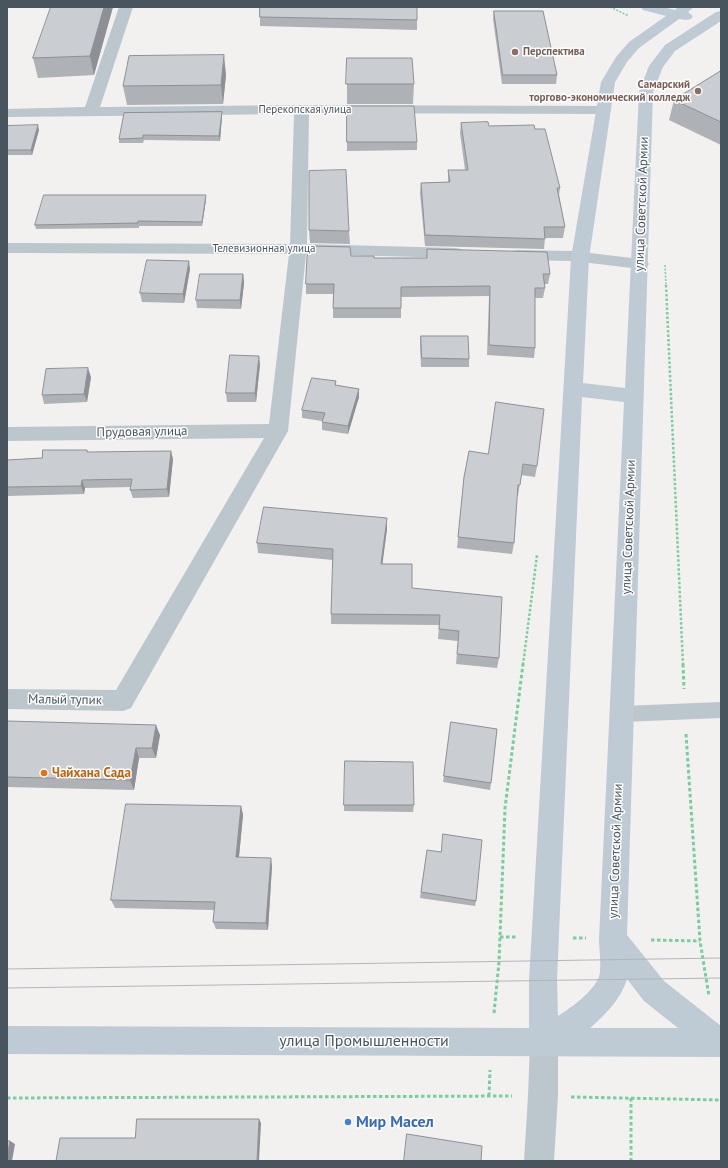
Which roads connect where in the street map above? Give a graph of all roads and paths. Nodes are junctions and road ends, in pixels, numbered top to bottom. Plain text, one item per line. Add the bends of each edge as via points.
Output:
1 (126, 7) edge
2 (650, 8) edge
3 (678, 13) edge
4 (721, 15) edge
5 (685, 37) junction
6 (302, 109) junction
7 (604, 110) junction
8 (7, 112) edge
9 (91, 112) junction
10 (7, 248) edge
11 (298, 249) junction
12 (471, 254) edge
13 (503, 254) edge
14 (580, 258) junction
15 (665, 261) dead end
16 (640, 264) junction
17 (573, 389) junction
18 (634, 396) junction
19 (278, 431) junction
20 (7, 434) edge
21 (7, 699) edge
22 (721, 710) edge
23 (684, 712) junction
24 (622, 714) junction
25 (613, 939) junction
26 (709, 1000) dead end
27 (7, 1040) edge
28 (544, 1042) junction
29 (720, 1043) edge
30 (543, 1096) junction
31 (7, 1098) edge
32 (631, 1098) junction
33 (721, 1100) edge
34 (539, 1161) edge
35 (630, 1161) edge

1 - 9 street
2 - 3 main road
3 - 4 main road via 692,16
3 - 5 main road via 684,26
3 - 7 main road via 634,45 621,60 608,82
4 - 5 main road, улица Советской Армии
5 - 16 main road, улица Советской Армии via 670,48 656,66 646,92
6 - 7 street, Перекопская улица
6 - 9 street, Перекопская улица
6 - 11 street
7 - 14 main road
8 - 9 street, Перекопская улица
10 - 11 street, Телевизионная улица
11 - 12 street, Телевизионная улица
11 - 19 street
13 - 14 street
14 - 16 street
14 - 17 main road
15 - 23 path
16 - 18 main road, улица Советской Армии
17 - 18 main road
17 - 28 main road via 543,980
18 - 24 main road, улица Советской Армии
19 - 20 street, Прудовая улица
19 - 21 street, Малый тупик via 123,702
22 - 23 lane
23 - 24 lane
23 - 26 path via 700,941
24 - 25 main road, улица Советской Армии
25 - 28 main road, улица Советской Армии via 613,980 610,985 599,1001 579,1019
25 - 29 main road via 654,991
27 - 28 main road, улица Промышленности
28 - 29 main road, улица Промышленности
28 - 30 street
30 - 31 path
30 - 32 path
30 - 34 street
32 - 33 path
32 - 35 path

